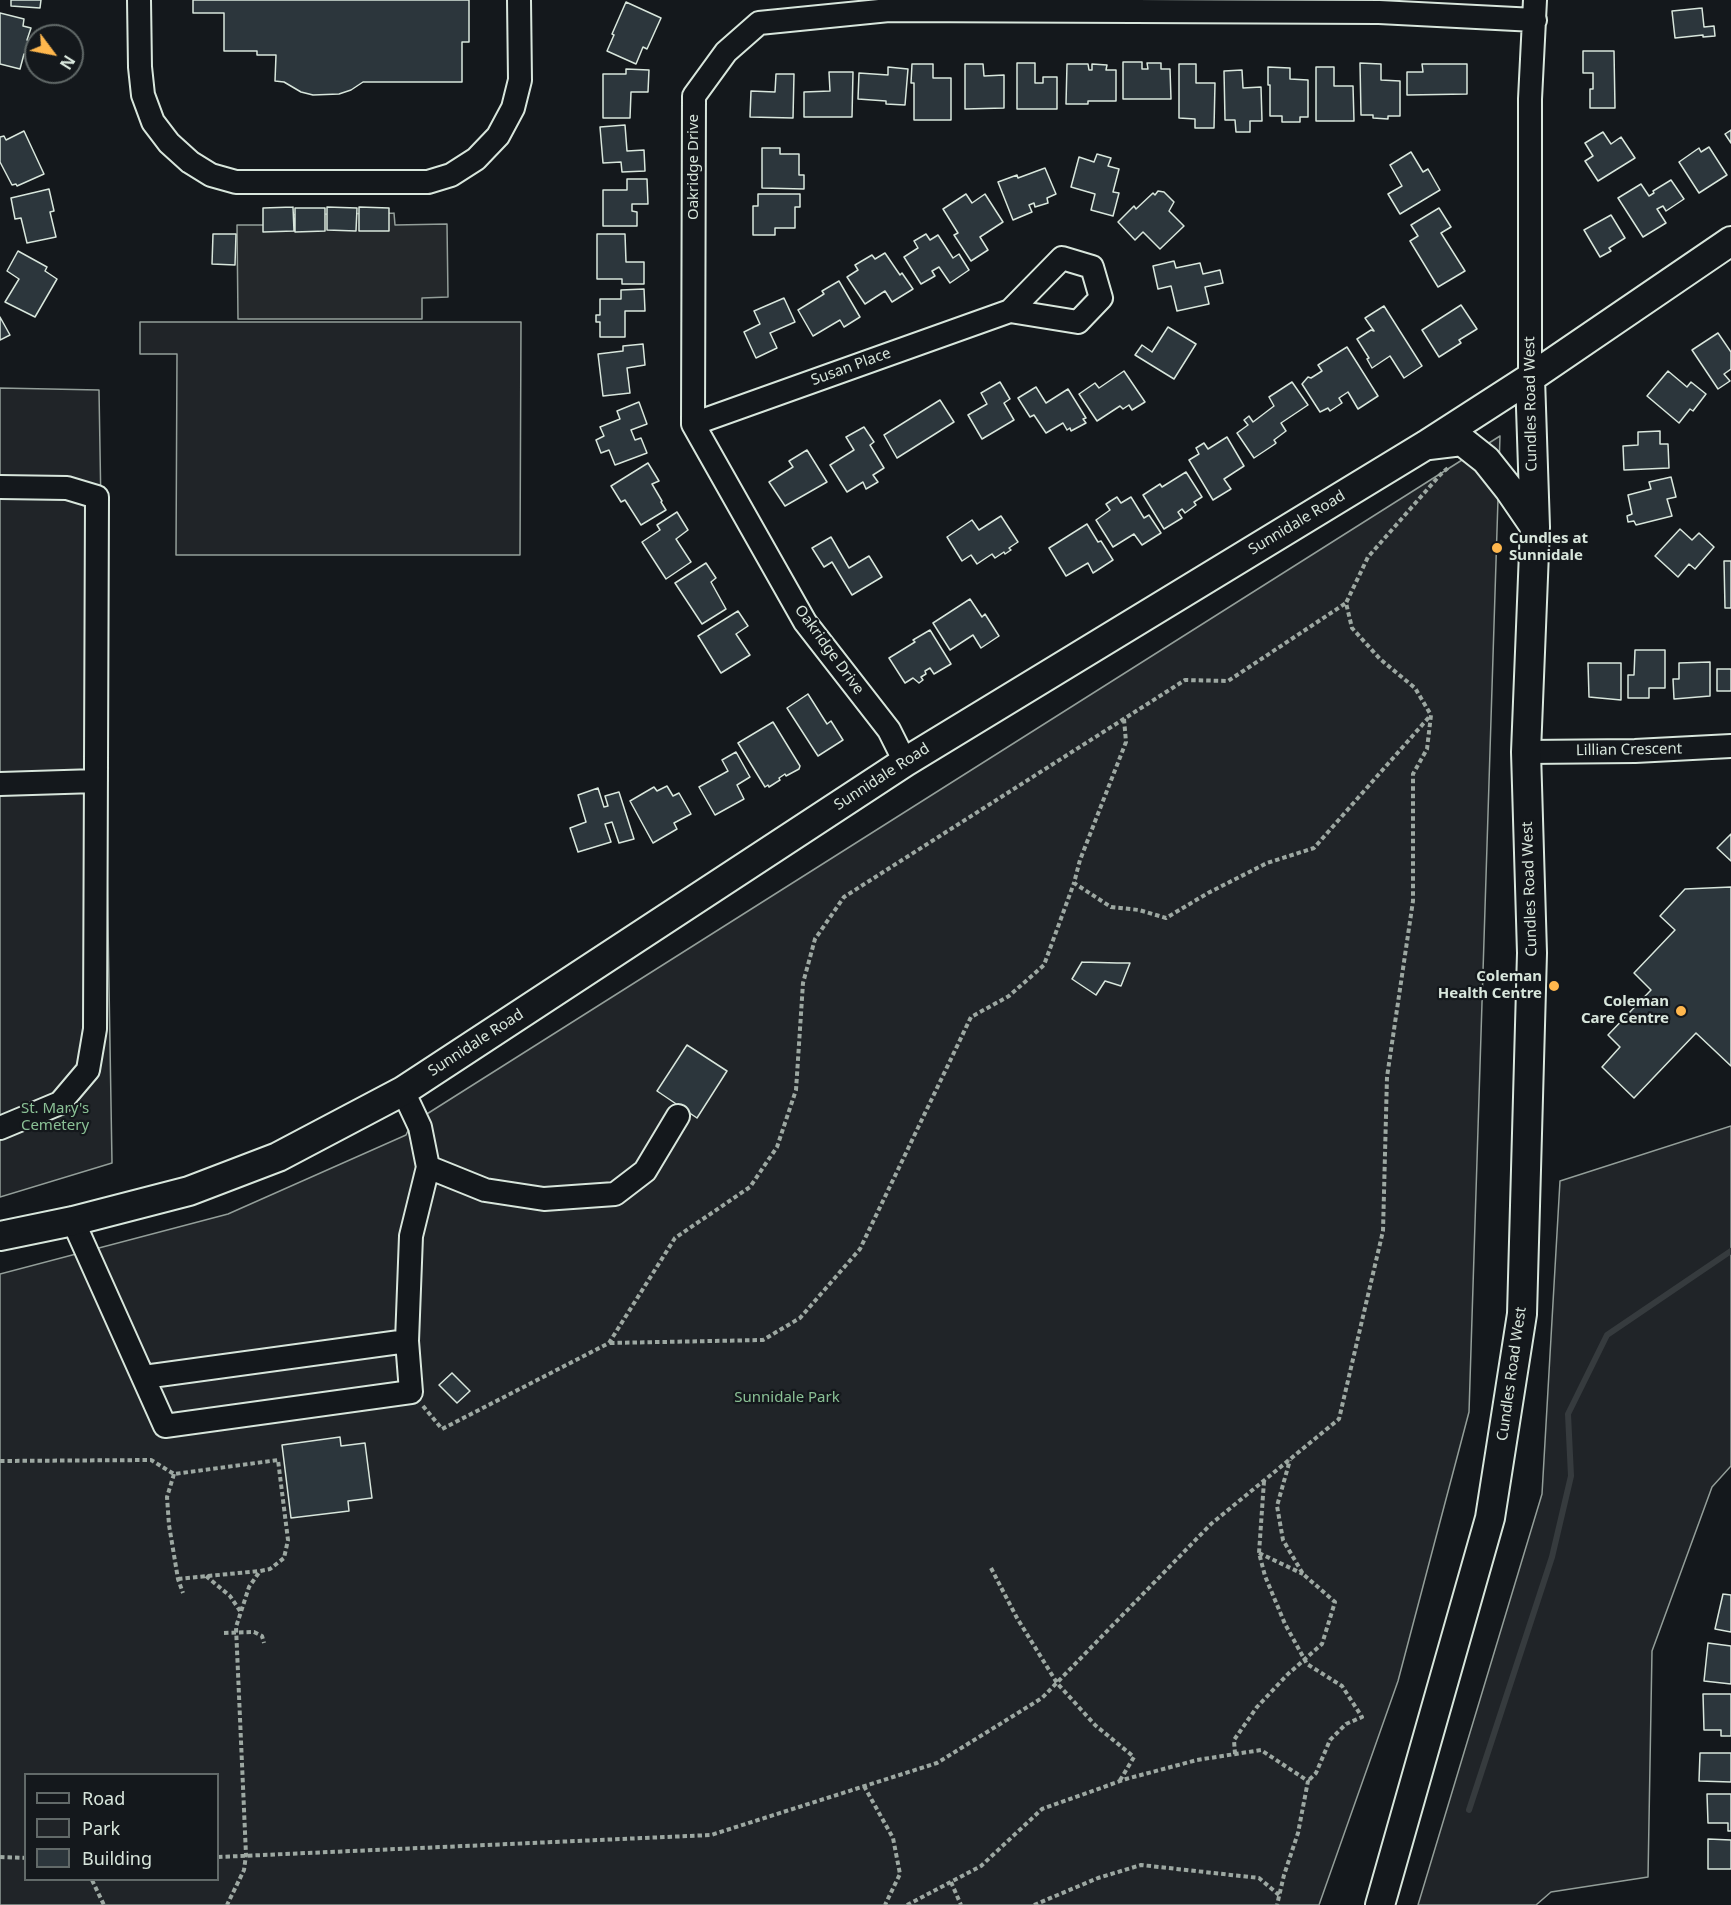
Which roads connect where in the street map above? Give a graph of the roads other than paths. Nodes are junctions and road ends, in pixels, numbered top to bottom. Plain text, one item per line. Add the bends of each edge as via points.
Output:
1 (139, 0) edge
2 (519, 0) edge
3 (1535, 10) edge
4 (1731, 241) edge
5 (1010, 311) dead end
6 (1530, 378) junction
7 (693, 424) junction
8 (1426, 445) junction
9 (0, 487) edge
10 (1534, 527) junction
11 (1731, 746) edge
12 (1526, 752) junction
13 (904, 762) junction
14 (96, 781) junction
15 (0, 784) edge
16 (403, 1091) junction
17 (678, 1116) dead end
18 (0, 1128) edge
19 (428, 1167) junction
20 (73, 1221) junction
21 (0, 1236) edge
22 (407, 1341) junction
23 (144, 1377) junction
24 (1380, 1905) edge

1 - 2 street via 143,95 153,122 190,162 211,175 236,182 428,182 452,175 476,159 498,136 513,108 520,80
3 - 6 street, Cundles Road West via 1530,99
3 - 7 street, Oakridge Drive via 889,10 759,23 726,52 694,96
4 - 6 main road, Sunnidale Road
5 - 7 street, Susan Place
6 - 8 main road, Sunnidale Road
6 - 10 main road, Cundles Road West
7 - 13 street, Oakridge Drive via 805,622 889,730
8 - 10 main road via 1462,441 1485,460
8 - 13 main road, Sunnidale Road
9 - 14 street via 67,488 97,497
10 - 12 main road, Cundles Road West
11 - 12 street, Lillian Crescent
12 - 24 main road, Cundles Road West via 1532,953 1522,1314 1490,1518
13 - 16 main road, Sunnidale Road
14 - 15 street
14 - 18 street via 95,1029 88,1070 60,1102
16 - 19 street via 420,1127
16 - 20 main road, Sunnidale Road via 278,1157 189,1191
17 - 19 street via 645,1171 615,1194 544,1199 485,1190
19 - 22 street via 411,1236
20 - 21 main road, Sunnidale Road
20 - 23 street
22 - 23 street
22 - 23 street via 411,1392 165,1426

